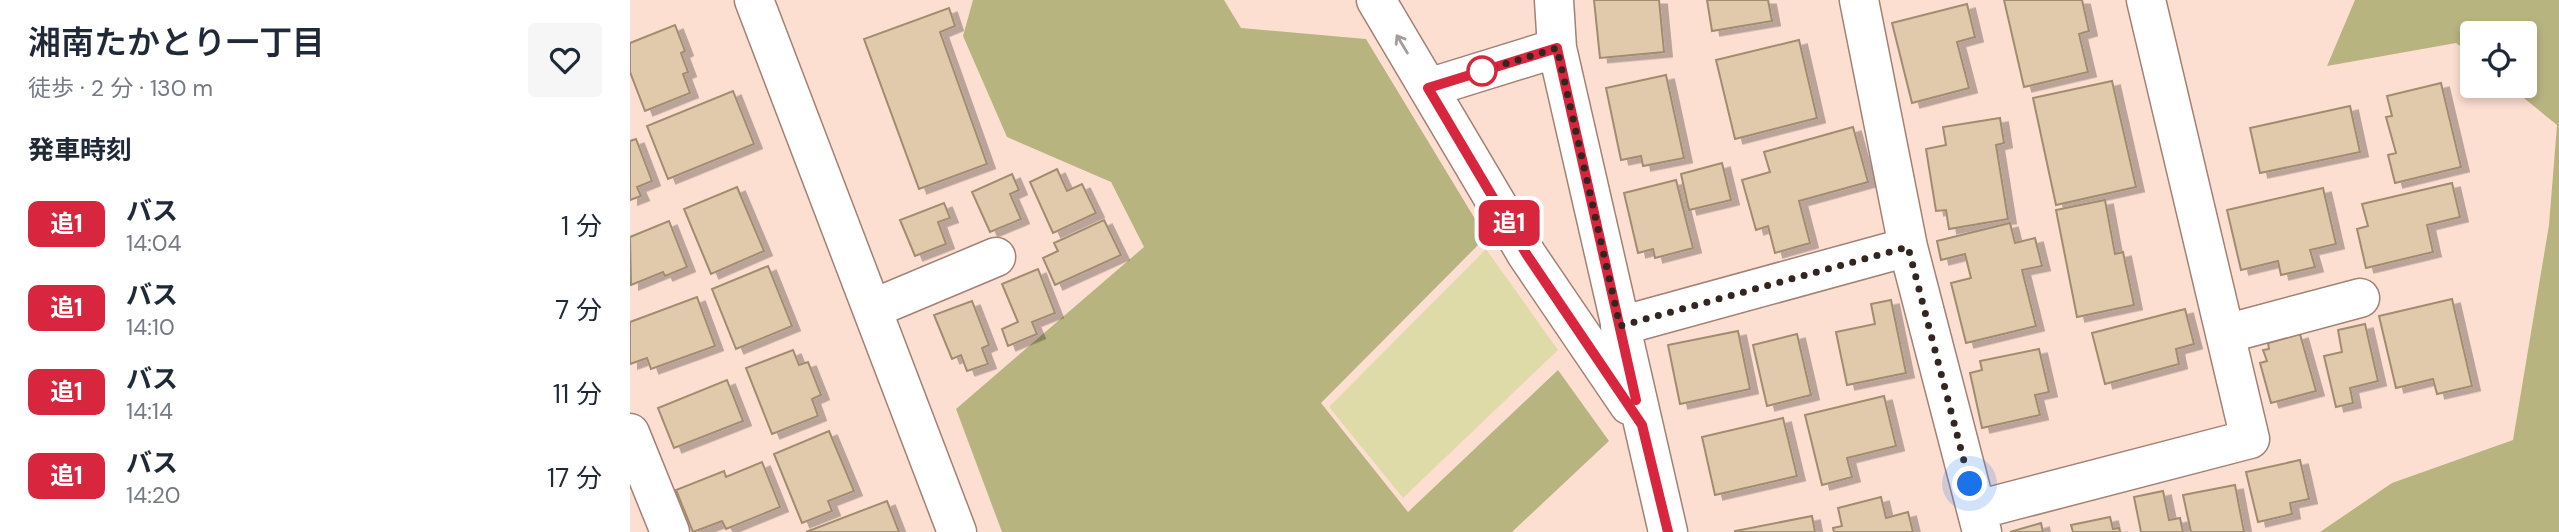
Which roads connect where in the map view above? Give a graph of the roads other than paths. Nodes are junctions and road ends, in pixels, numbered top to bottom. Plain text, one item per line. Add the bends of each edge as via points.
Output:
1 (754, 0) edge
2 (1376, 0) edge
3 (1554, 0) edge
4 (1859, 0) edge
5 (2146, 0) edge
6 (1557, 48) junction
7 (1428, 88) junction
8 (1908, 247) junction
9 (996, 257) dead end
10 (2360, 298) dead end
11 (872, 309) junction
12 (1620, 326) junction
13 (2225, 334) junction
14 (1642, 425) junction
15 (630, 433) edge
16 (1980, 521) edge
17 (670, 532) edge
18 (957, 532) edge
19 (1668, 532) edge

1 - 11 street
7 -> 2 street
3 - 6 street
4 - 8 street
5 - 13 street
6 - 7 street
6 - 12 street
7 - 14 street via 1527,255
8 - 12 street
8 - 16 street
9 - 11 street
10 - 13 street
11 - 18 street
12 - 14 street
13 - 16 street via 2250,439
14 - 19 street
15 - 17 street

